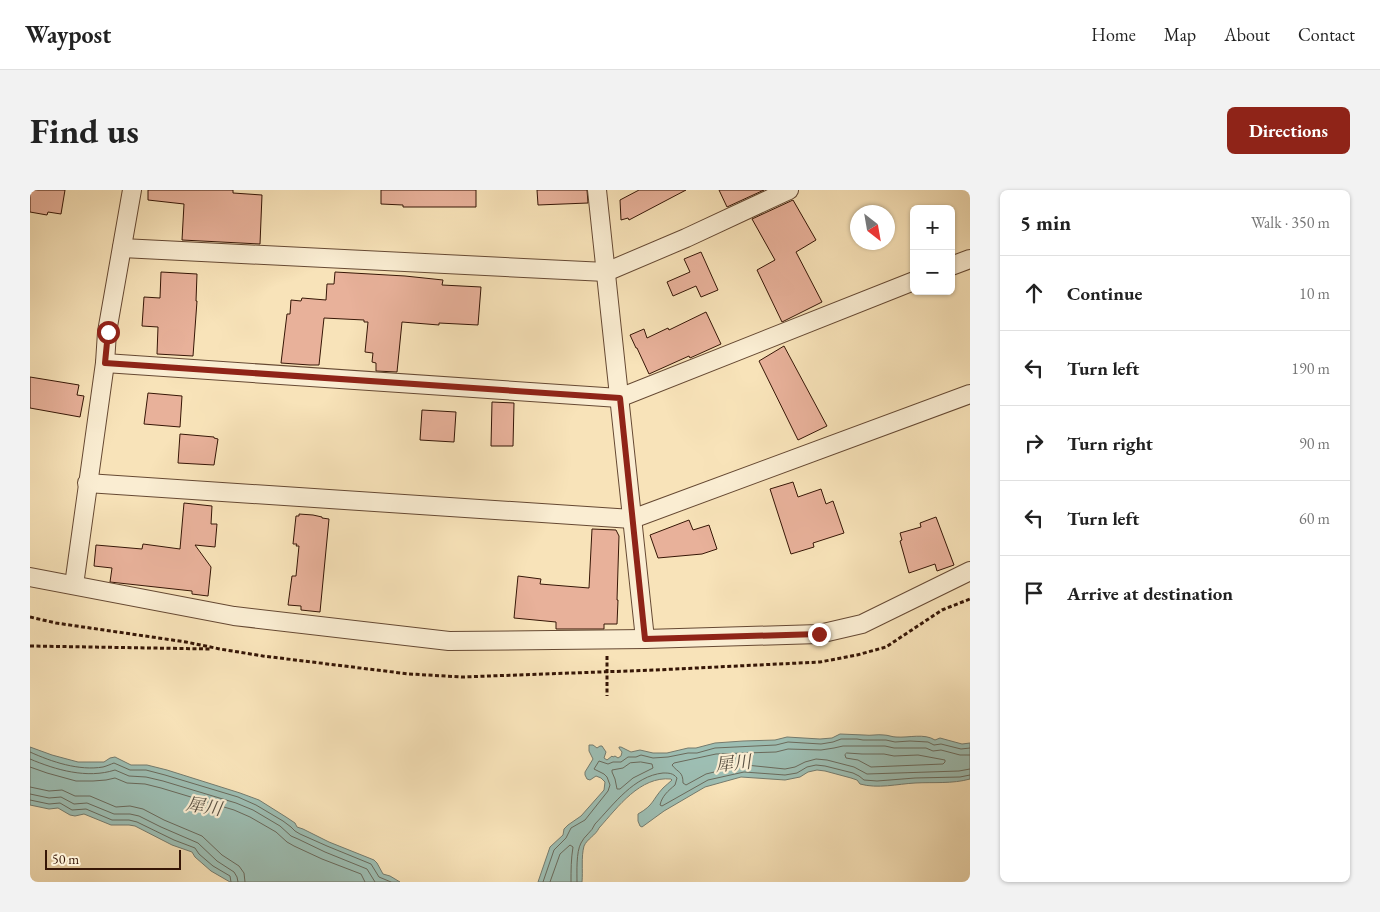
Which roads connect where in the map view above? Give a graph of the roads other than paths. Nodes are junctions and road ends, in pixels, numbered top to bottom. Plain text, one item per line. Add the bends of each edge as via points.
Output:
1 (132, 190) edge
2 (597, 190) edge
3 (789, 190) edge
4 (122, 248) junction
5 (970, 259) edge
6 (955, 265) edge
7 (606, 272) junction
8 (910, 283) edge
9 (105, 363) junction
10 (970, 394) edge
11 (620, 398) junction
12 (87, 483) junction
13 (632, 519) junction
14 (970, 572) edge
15 (30, 577) edge
16 (74, 585) junction
17 (645, 639) junction

1 - 4 street
2 - 7 street
3 - 7 street
4 - 7 street
4 - 9 street
5 - 6 street
7 - 11 street
8 - 11 street
9 - 11 street
9 - 12 street
10 - 13 street
11 - 13 street
12 - 13 street
12 - 16 street
13 - 17 street
14 - 17 street via 862,624 819,634
15 - 16 street
16 - 17 street via 234,616 449,641

